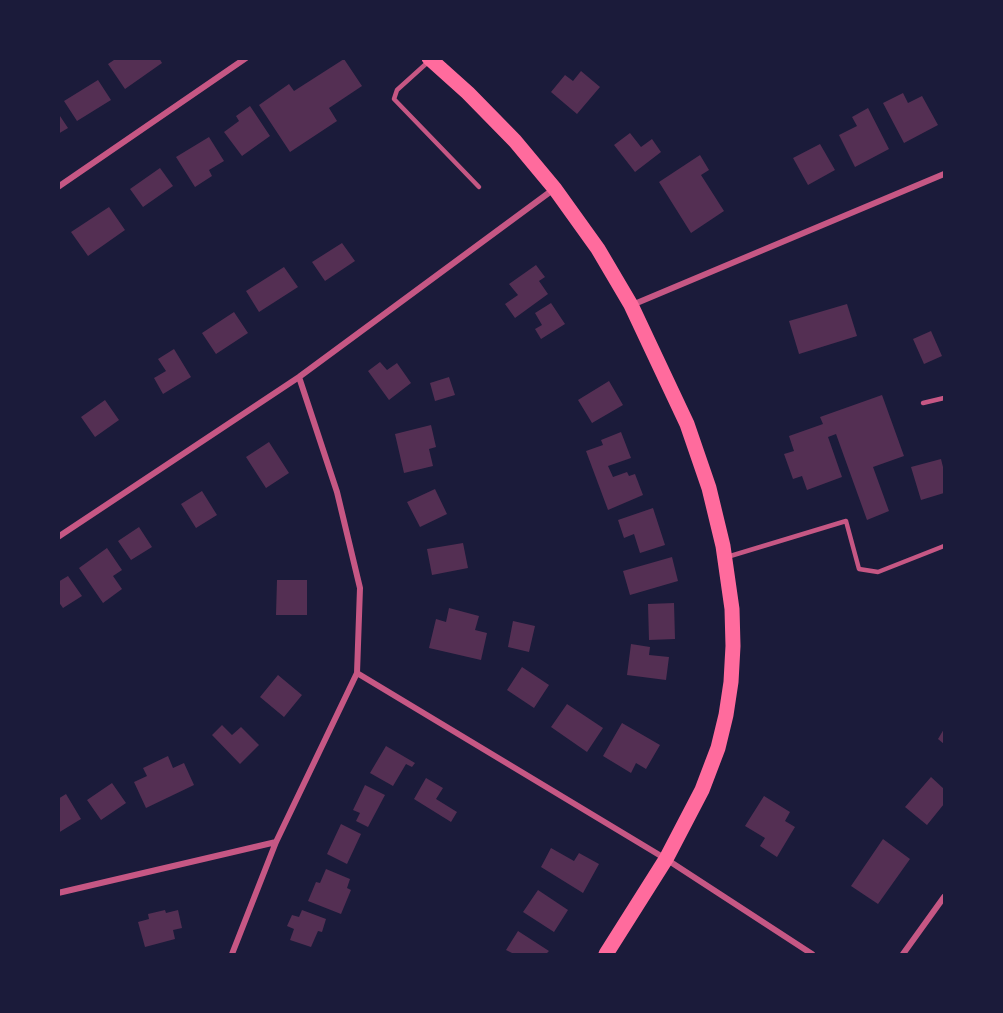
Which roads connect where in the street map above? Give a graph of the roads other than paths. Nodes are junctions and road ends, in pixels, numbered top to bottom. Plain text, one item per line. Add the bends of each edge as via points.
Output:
1 (246, 58) edge
2 (430, 59) edge
3 (945, 174) edge
4 (58, 187) edge
5 (479, 188) dead end
6 (555, 189) junction
7 (631, 305) junction
8 (299, 376) junction
9 (945, 398) edge
10 (923, 403) dead end
11 (58, 537) edge
12 (945, 546) edge
13 (724, 558) junction
14 (357, 673) junction
15 (276, 843) junction
16 (666, 859) junction
17 (58, 893) edge
18 (945, 897) edge
19 (232, 954) edge
20 (606, 954) edge
21 (812, 954) edge
22 (903, 954) edge

1 - 4 street
2 - 5 lane via 397,90 394,99
2 - 6 main road via 468,93
3 - 7 street
6 - 7 main road via 598,249
6 - 8 street
7 - 13 main road via 687,424 709,488
8 - 11 street
8 - 14 street via 337,492 360,588
9 - 10 lane
12 - 13 lane via 878,572 859,569 846,522
13 - 16 main road via 733,646 726,715 702,790
14 - 15 street
14 - 16 street
15 - 17 street
15 - 19 street
16 - 20 main road
16 - 21 street
18 - 22 street

